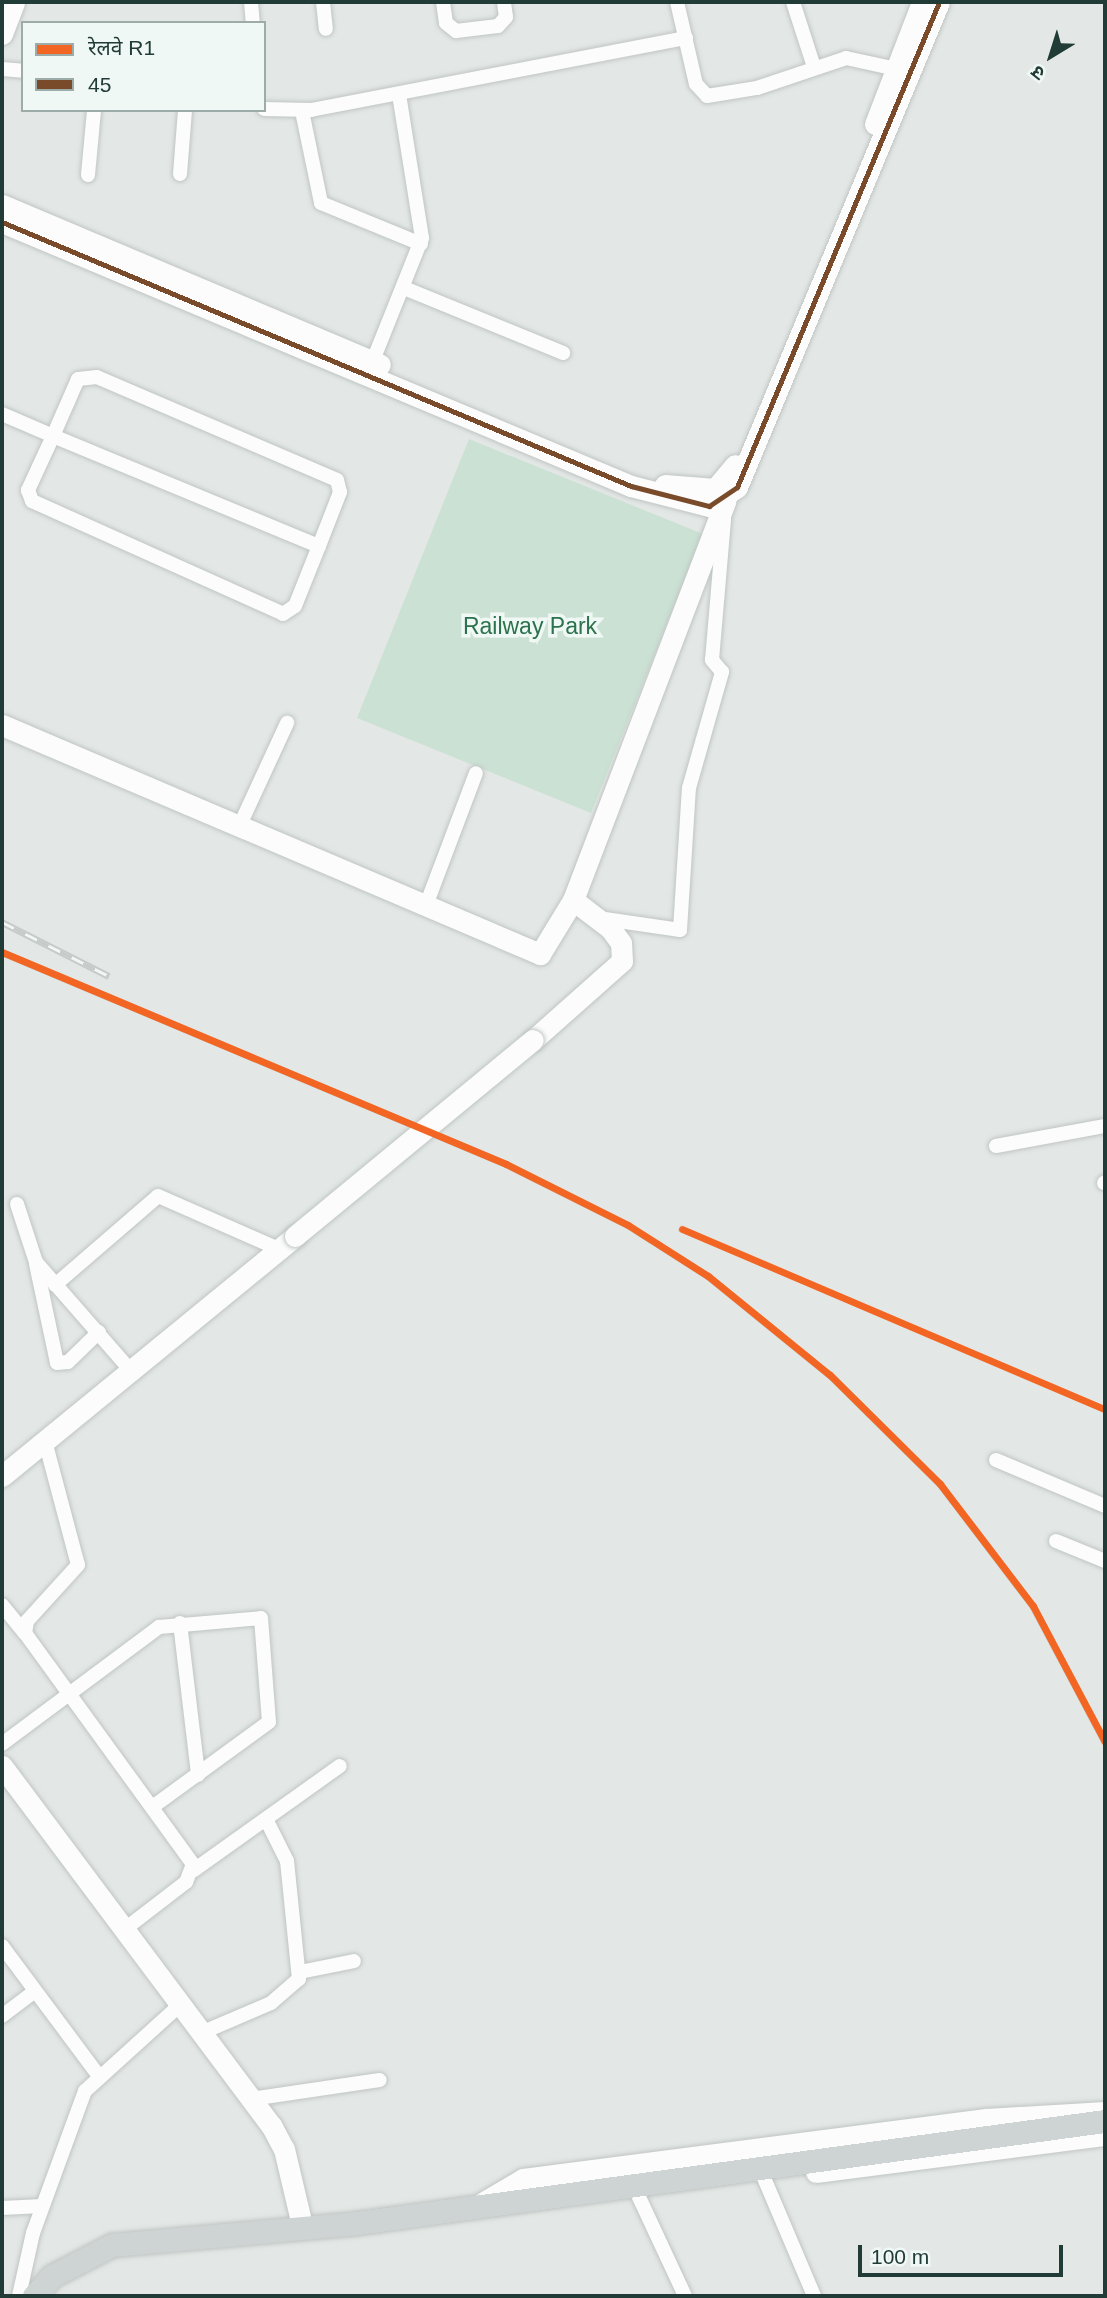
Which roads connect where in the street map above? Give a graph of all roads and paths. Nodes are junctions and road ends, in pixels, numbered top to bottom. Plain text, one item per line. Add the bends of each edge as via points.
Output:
1 (13, 2) edge
2 (251, 2) edge
3 (323, 2) edge
4 (443, 2) edge
5 (504, 2) edge
6 (677, 2) edge
7 (793, 2) edge
8 (922, 2) edge
9 (939, 2) edge
10 (253, 21) edge
11 (326, 29) dead end
12 (2, 34) edge
13 (686, 38) junction
14 (814, 67) junction
15 (2, 69) edge
16 (896, 69) junction
17 (21, 71) edge
18 (399, 94) junction
19 (266, 109) edge
20 (302, 111) junction
21 (94, 112) edge
22 (185, 112) edge
23 (180, 174) dead end
24 (88, 175) dead end
25 (2, 205) edge
26 (2, 222) edge
27 (421, 244) junction
28 (404, 288) junction
29 (204, 298) junction
30 (563, 353) dead end
31 (370, 369) junction
32 (443, 400) junction
33 (2, 414) edge
34 (53, 436) junction
35 (725, 510) junction
36 (319, 546) junction
37 (287, 723) dead end
38 (2, 725) edge
39 (476, 773) dead end
40 (239, 827) junction
41 (573, 900) junction
42 (425, 908) junction
43 (597, 918) junction
44 (1105, 1126) edge
45 (996, 1146) dead end
46 (17, 1204) dead end
47 (287, 1243) junction
48 (36, 1262) junction
49 (55, 1286) junction
50 (99, 1332) junction
51 (131, 1371) junction
52 (45, 1441) junction
53 (996, 1460) dead end
54 (2, 1476) edge
55 (1105, 1506) edge
56 (1056, 1541) dead end
57 (1105, 1561) edge
58 (2, 1605) edge
59 (180, 1623) junction
60 (25, 1633) junction
61 (66, 1692) junction
62 (2, 1744) edge
63 (2, 1766) edge
64 (340, 1766) dead end
65 (198, 1775) junction
66 (154, 1806) junction
67 (267, 1821) junction
68 (194, 1870) junction
69 (125, 1929) junction
70 (2, 1946) edge
71 (354, 1961) dead end
72 (300, 1972) junction
73 (35, 1991) junction
74 (180, 2005) junction
75 (2, 2015) edge
76 (201, 2033) junction
77 (97, 2075) junction
78 (380, 2080) dead end
79 (251, 2099) junction
80 (1105, 2112) edge
81 (1105, 2121) edge
82 (1105, 2135) edge
83 (764, 2178) junction
84 (638, 2195) junction
85 (484, 2202) junction
86 (42, 2206) junction
87 (2, 2208) edge
88 (302, 2225) junction
89 (19, 2296) edge
90 (34, 2296) edge
91 (685, 2296) edge
92 (814, 2296) edge

1 - 12 street
2 - 10 street
3 - 11 street
4 - 5 street via 446,23 456,31 498,26 506,17
6 - 13 street
7 - 14 street
8 - 16 street
9 - 35 street via 806,330
13 - 14 street via 696,84 707,96 757,88
13 - 18 street
14 - 16 street via 846,58
15 - 17 street
16 - 32 street via 740,454 715,489 665,485
18 - 20 street
18 - 27 street
19 - 20 street
20 - 27 street via 321,203
21 - 24 street
22 - 23 street
25 - 29 street
26 - 29 street
27 - 28 street
28 - 30 street
28 - 31 street
29 - 31 street
31 - 32 street
32 - 35 street via 674,502
33 - 34 street
34 - 36 street
34 - 36 street via 78,379 97,377 337,480 340,492
34 - 36 street via 28,490 32,501 283,614 295,606
35 - 41 street
35 - 43 street via 712,660 722,672 689,788 680,930
37 - 40 street
38 - 40 street
39 - 42 street
40 - 42 street
41 - 42 street via 540,954
41 - 43 street
43 - 47 street, bridge via 621,943 622,961
44 - 45 street
46 - 48 street
47 - 49 street via 159,1196
47 - 51 street
48 - 49 street
48 - 50 street via 57,1363 68,1362
49 - 50 street
50 - 51 street
51 - 52 street
52 - 54 street
52 - 60 street via 78,1565 27,1621
53 - 55 street
56 - 57 street
58 - 60 street
59 - 61 street via 141,1638
59 - 65 street
59 - 65 street via 254,1616 265,1626 269,1721
60 - 61 street
61 - 62 street
61 - 66 street
63 - 69 street
64 - 67 street
65 - 66 street
66 - 68 street
67 - 68 street
67 - 72 street via 287,1861
68 - 69 street
69 - 74 street
70 - 73 street
71 - 72 street
72 - 76 street via 280,1997
73 - 75 street
73 - 77 street
74 - 76 street
74 - 77 street
76 - 79 street
77 - 86 street via 76,2109
78 - 79 street
79 - 88 street via 284,2149
80 - 85 street via 986,2119 523,2179
81 - 85 main road
82 - 83 street
83 - 84 street
83 - 92 street
84 - 85 street via 522,2208
84 - 91 street
85 - 88 main road via 426,2214
86 - 87 street
86 - 89 street
88 - 90 main road via 112,2245 52,2276

